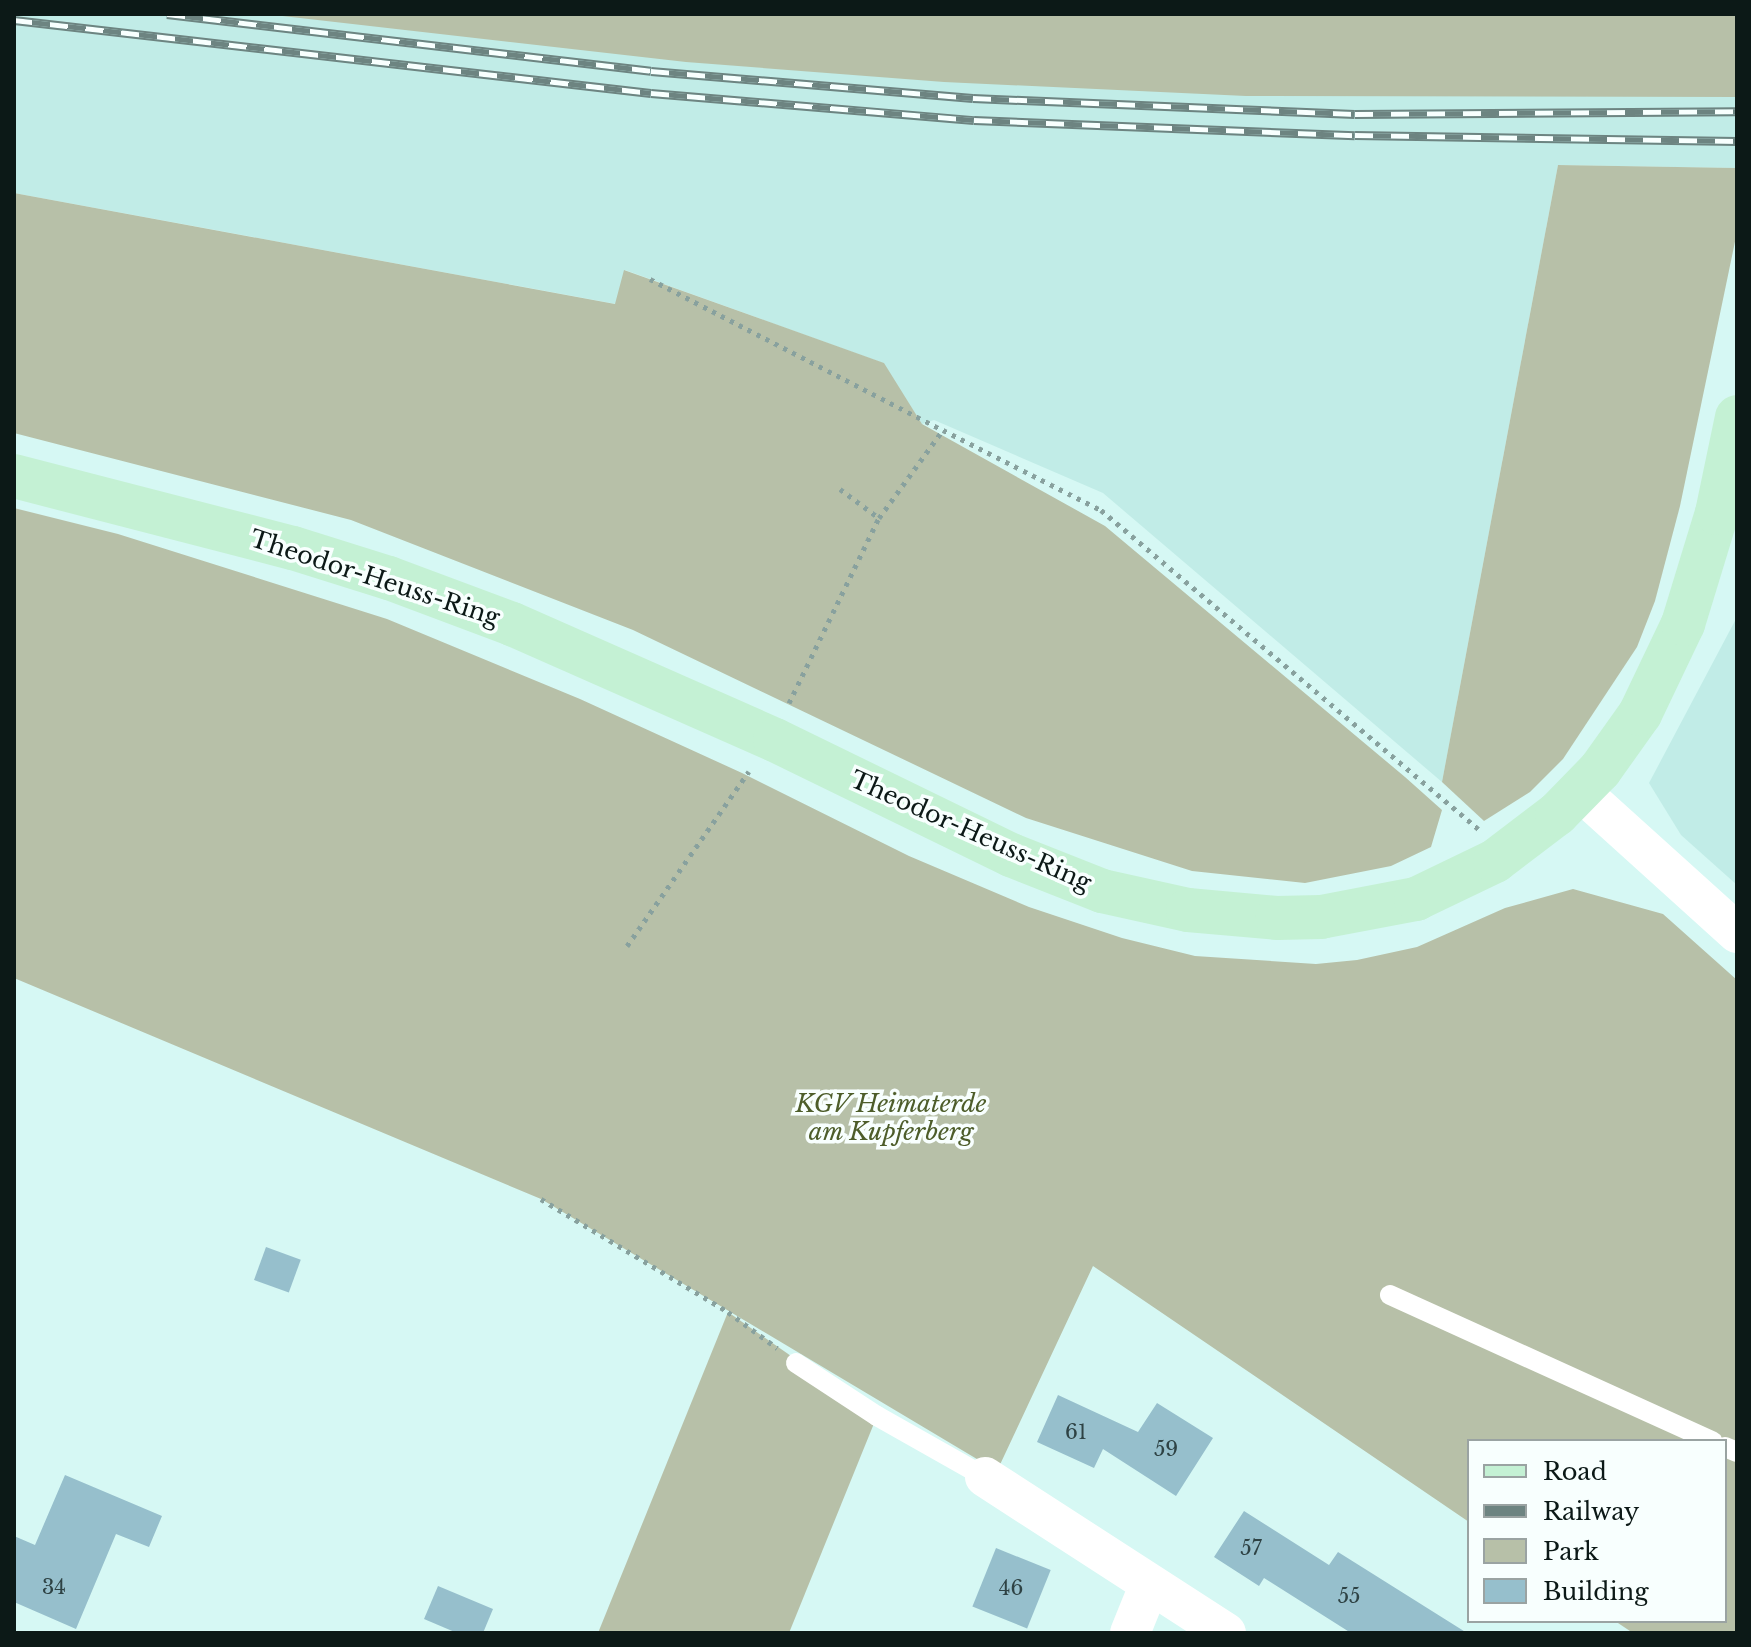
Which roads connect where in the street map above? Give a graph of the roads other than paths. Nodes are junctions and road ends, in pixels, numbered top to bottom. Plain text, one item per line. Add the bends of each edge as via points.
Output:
1 (1737, 417) edge
2 (14, 476) edge
3 (1727, 515) edge
4 (1580, 791) junction
5 (1737, 933) edge
6 (1390, 1295) dead end
7 (796, 1363) road end
8 (1708, 1439) edge
9 (985, 1477) joint
10 (1149, 1586) junction
11 (1130, 1633) edge
12 (1226, 1633) edge

1 - 3 main road, Theodor-Heuss-Ring
2 - 4 main road, Theodor-Heuss-Ring via 293,548 512,624 775,740 1011,855 1145,902 1232,916 1321,917 1416,899 1495,861
3 - 4 main road, Theodor-Heuss-Ring via 1656,686 1621,743
4 - 5 street
6 - 8 lane
7 - 9 lane
9 - 10 street
10 - 11 street
10 - 12 street

